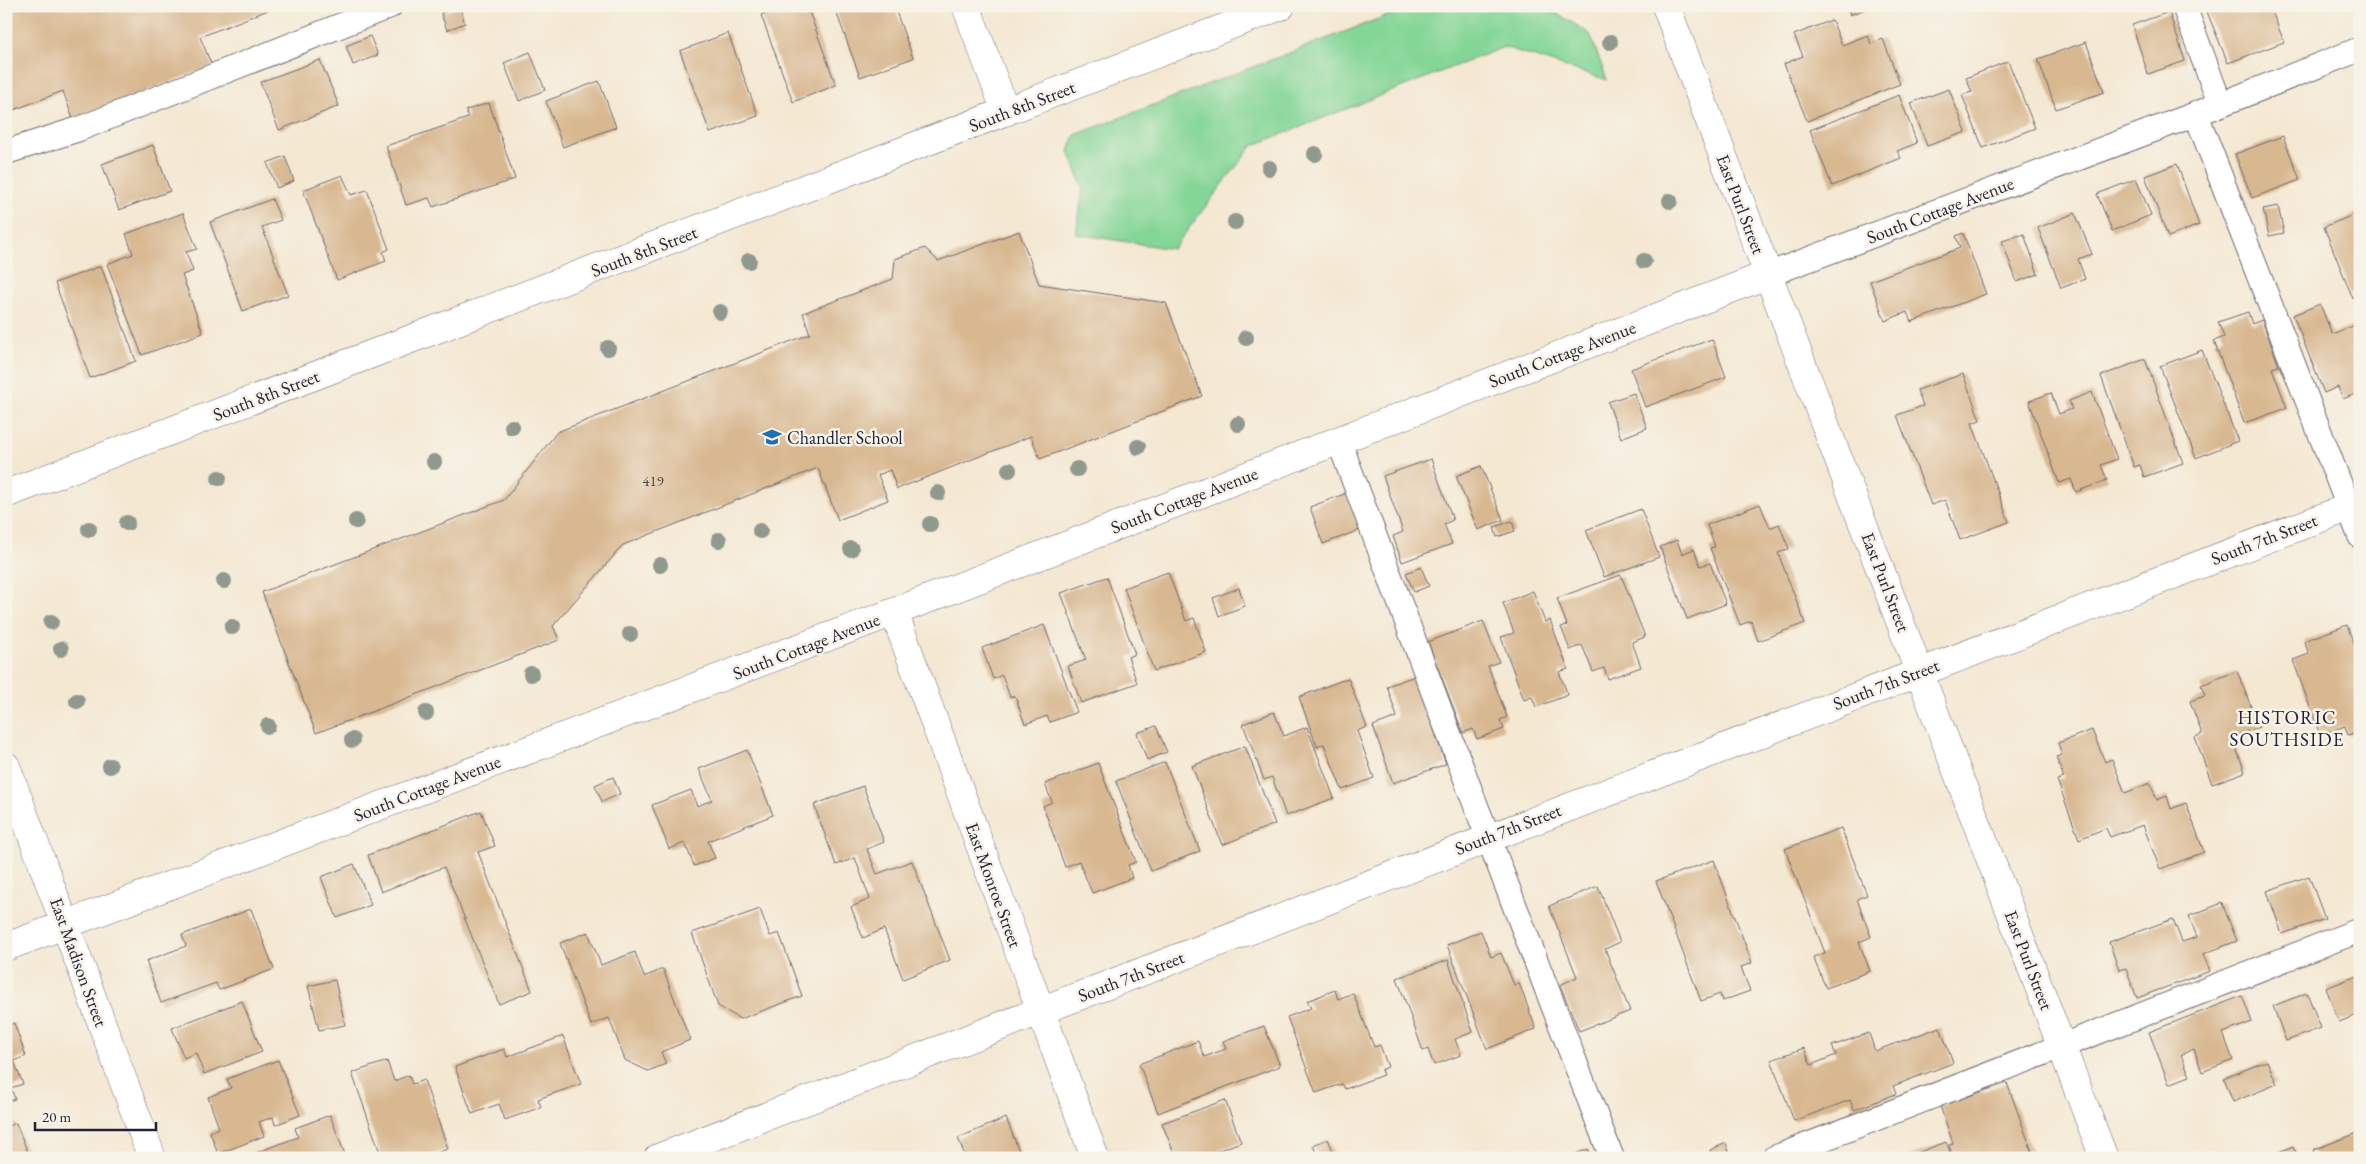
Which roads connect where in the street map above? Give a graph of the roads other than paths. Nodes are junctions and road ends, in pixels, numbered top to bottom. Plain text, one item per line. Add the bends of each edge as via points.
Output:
1 (390, 6) edge
2 (966, 6) edge
3 (1281, 6) edge
4 (1666, 6) edge
5 (2184, 6) edge
6 (2360, 49) edge
7 (2220, 104) junction
8 (1006, 112) junction
9 (2196, 114) junction
10 (6, 152) edge
11 (1767, 275) junction
12 (1339, 441) junction
13 (6, 494) edge
14 (2354, 505) edge
15 (2360, 536) edge
16 (894, 612) junction
17 (1920, 670) junction
18 (6, 766) edge
19 (1488, 837) junction
20 (65, 925) junction
21 (2360, 930) edge
22 (6, 947) edge
23 (1040, 1011) junction
24 (2062, 1046) junction
25 (152, 1158) edge
26 (658, 1158) edge
27 (1095, 1158) edge
28 (1612, 1158) edge
29 (1774, 1158) edge
30 (2104, 1158) edge

1 - 10 lane via 79,129
2 - 8 street
3 - 8 street, South 8th Street
4 - 11 street, East Purl Street
5 - 7 lane
6 - 7 lane, South Cottage Avenue
7 - 9 lane, South Cottage Avenue
8 - 13 street, South 8th Street
9 - 11 lane, South Cottage Avenue
9 - 14 lane
11 - 12 street, South Cottage Avenue
11 - 17 street, East Purl Street
12 - 16 street, South Cottage Avenue
12 - 19 lane
14 - 15 lane
14 - 17 street, South 7th Street
16 - 20 street, South Cottage Avenue
16 - 23 street, East Monroe Street
17 - 19 street, South 7th Street
17 - 24 street, East Purl Street
18 - 20 street, East Madison Street
19 - 23 street, South 7th Street
19 - 28 lane
20 - 22 street, South Cottage Avenue
20 - 25 street, East Madison Street
21 - 24 lane
23 - 26 street, South 7th Street
23 - 27 street, East Monroe Street
24 - 29 lane
24 - 30 street, East Purl Street

